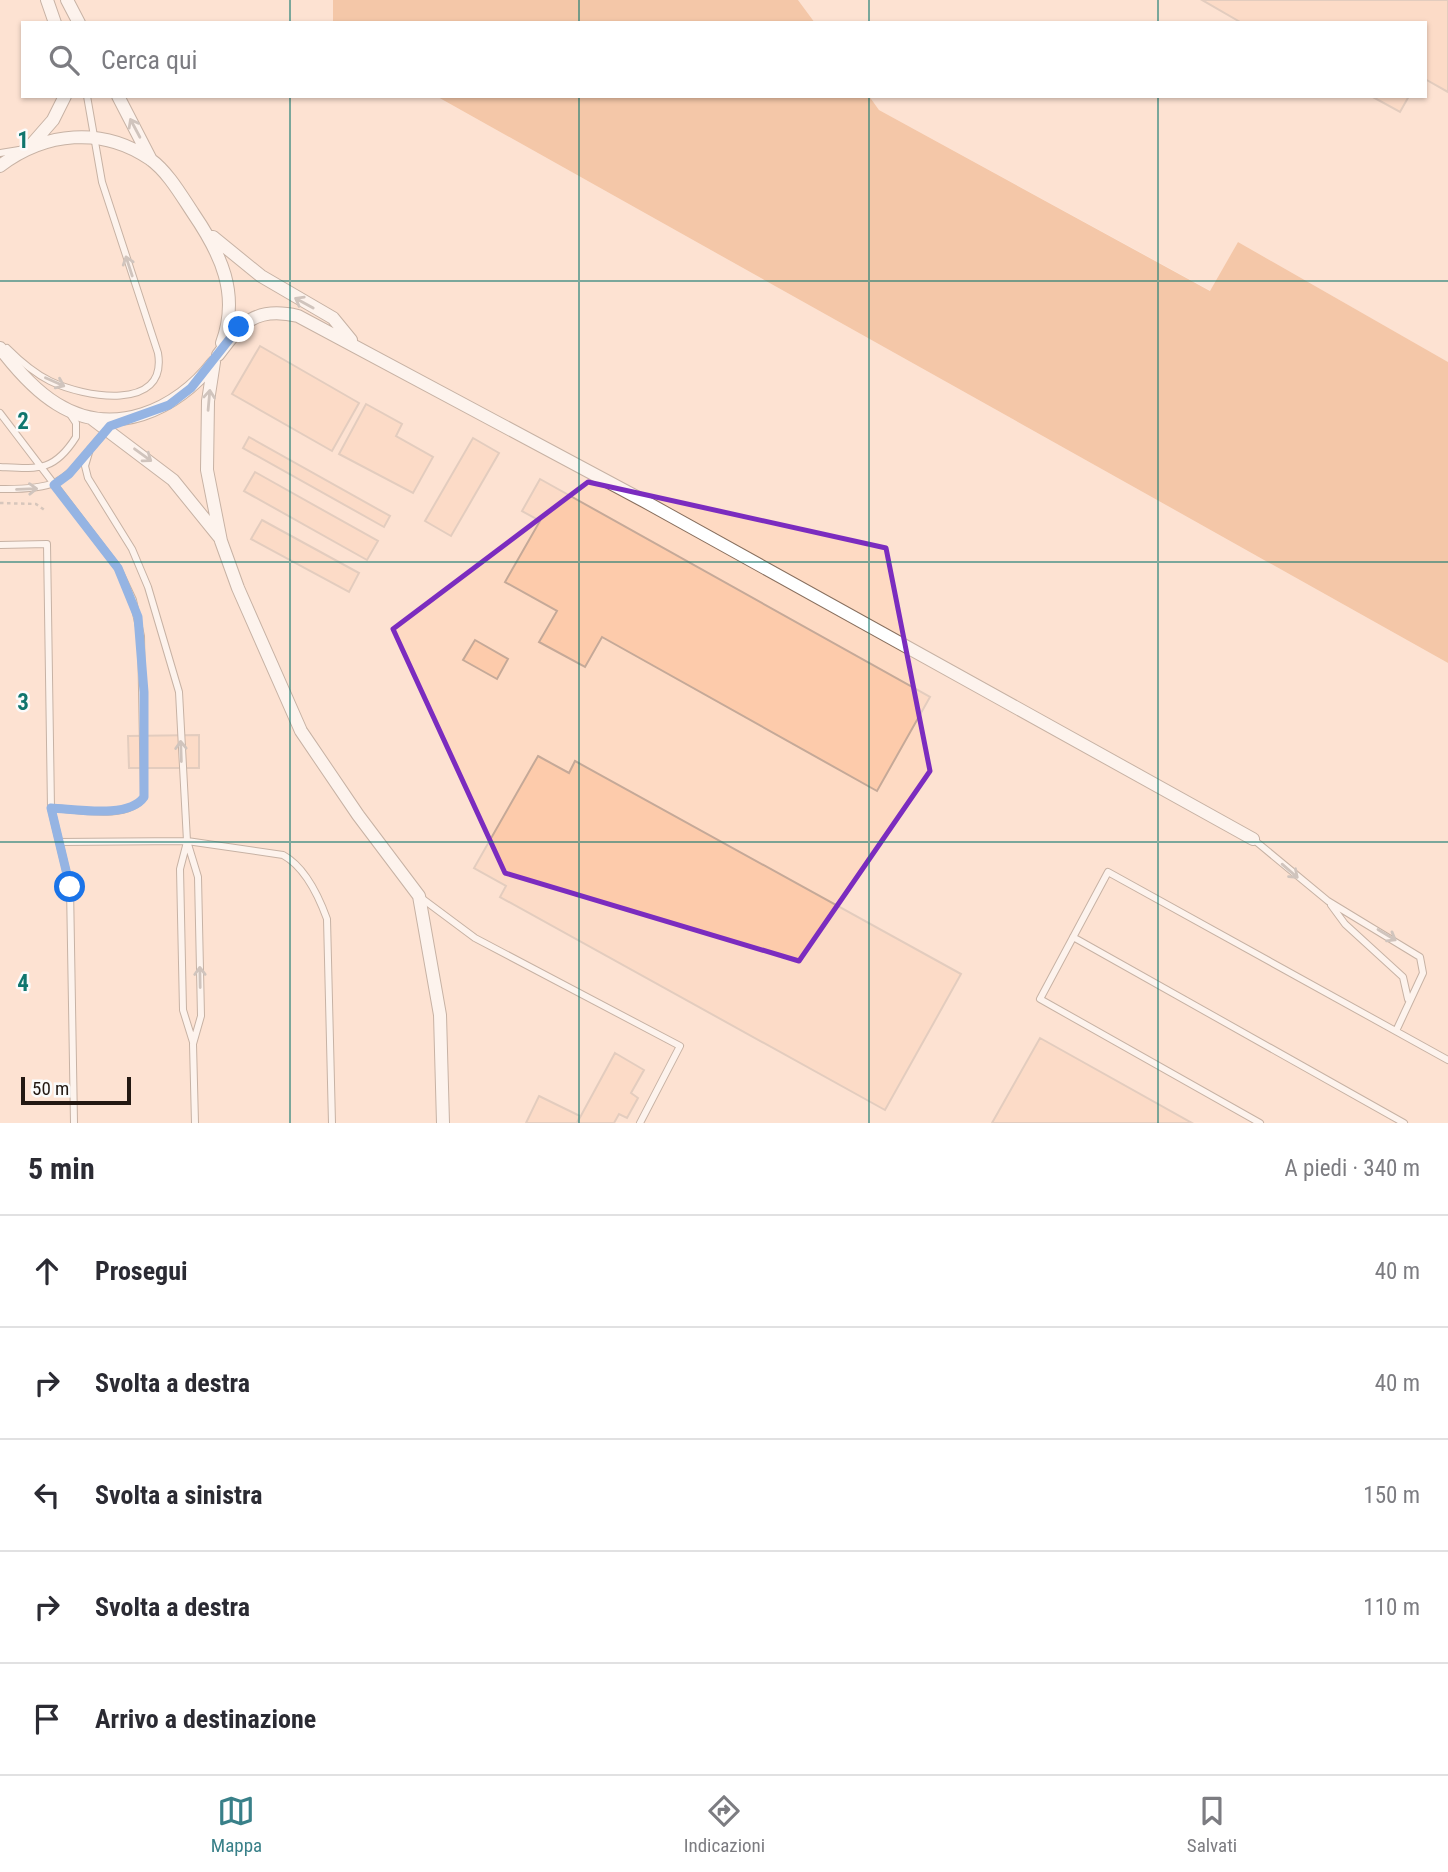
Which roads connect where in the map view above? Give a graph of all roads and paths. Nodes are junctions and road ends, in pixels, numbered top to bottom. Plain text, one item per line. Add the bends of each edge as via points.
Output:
1 (47, 0) edge
2 (67, 0) edge
3 (54, 21) edge
4 (72, 21) edge
5 (78, 21) edge
6 (64, 98) edge
7 (87, 98) edge
8 (119, 98) edge
9 (95, 137) junction
10 (27, 148) junction
11 (0, 153) edge
12 (152, 160) junction
13 (0, 166) edge
14 (204, 230) junction
15 (0, 342) edge
16 (356, 346) junction
17 (0, 348) edge
18 (216, 358) junction
19 (60, 406) junction
20 (0, 413) edge
21 (87, 416) junction
22 (137, 416) junction
23 (108, 429) junction
24 (90, 449) junction
25 (0, 467) edge
26 (42, 468) junction
27 (54, 485) junction
28 (0, 489) edge
29 (0, 503) edge
30 (46, 512) dead end
31 (221, 541) junction
32 (0, 545) edge
33 (51, 808) junction
34 (1253, 839) joint
35 (187, 841) junction
36 (59, 842) junction
37 (419, 896) junction
38 (1328, 901) junction
39 (1073, 937) junction
40 (1406, 1009) junction
41 (1396, 1031) junction
42 (193, 1044) junction
43 (1448, 1060) edge
44 (74, 1123) edge
45 (195, 1123) edge
46 (332, 1123) edge
47 (443, 1123) edge
48 (640, 1123) edge
49 (1260, 1123) edge
50 (1404, 1123) edge

1 - 3 street
2 - 4 lane
2 - 5 street
6 - 10 street via 53,120
7 - 9 lane
12 -> 8 street
9 - 10 street via 58,138
9 - 12 street
15 -> 9 lane via 36,372 69,388 124,395 145,390 156,381 158,353 102,182
10 - 11 lane
10 - 13 street
12 - 14 street
16 -> 14 street via 333,318 261,276
14 - 18 street via 223,266 230,296
16 - 18 street via 298,316 275,313 248,320
16 - 34 street
17 - 19 street via 27,381
18 - 22 street via 169,405
31 -> 18 street via 207,470 208,401
19 - 21 street
19 - 26 lane via 73,418 76,437 56,461
20 - 26 lane
21 - 22 street
21 - 23 street
22 - 23 lane
23 - 24 lane
23 -> 31 street via 173,480
24 - 27 lane
35 -> 24 lane via 176,676 132,549 88,478 85,466
25 - 26 lane
26 - 27 lane
28 -> 27 lane
27 - 33 lane via 118,568 138,617 145,791 140,802 124,811
29 - 30 path via 36,504
31 - 37 street via 301,732
32 - 33 lane via 47,544
33 - 36 lane
34 -> 38 lane
35 - 36 lane
35 - 42 lane via 180,869 183,1010
42 -> 35 lane via 201,1016 198,877
35 - 46 lane via 283,855 301,870 323,906
36 - 44 lane via 70,887
37 - 47 street via 440,1015
37 - 48 lane via 475,938 680,1046
38 - 40 lane via 1345,924 1403,977 1409,992
38 -> 40 lane via 1420,957 1423,973
39 - 41 lane via 1108,872
39 - 49 lane via 1040,999
39 - 50 lane
40 - 41 lane
41 - 43 lane
42 - 45 lane

